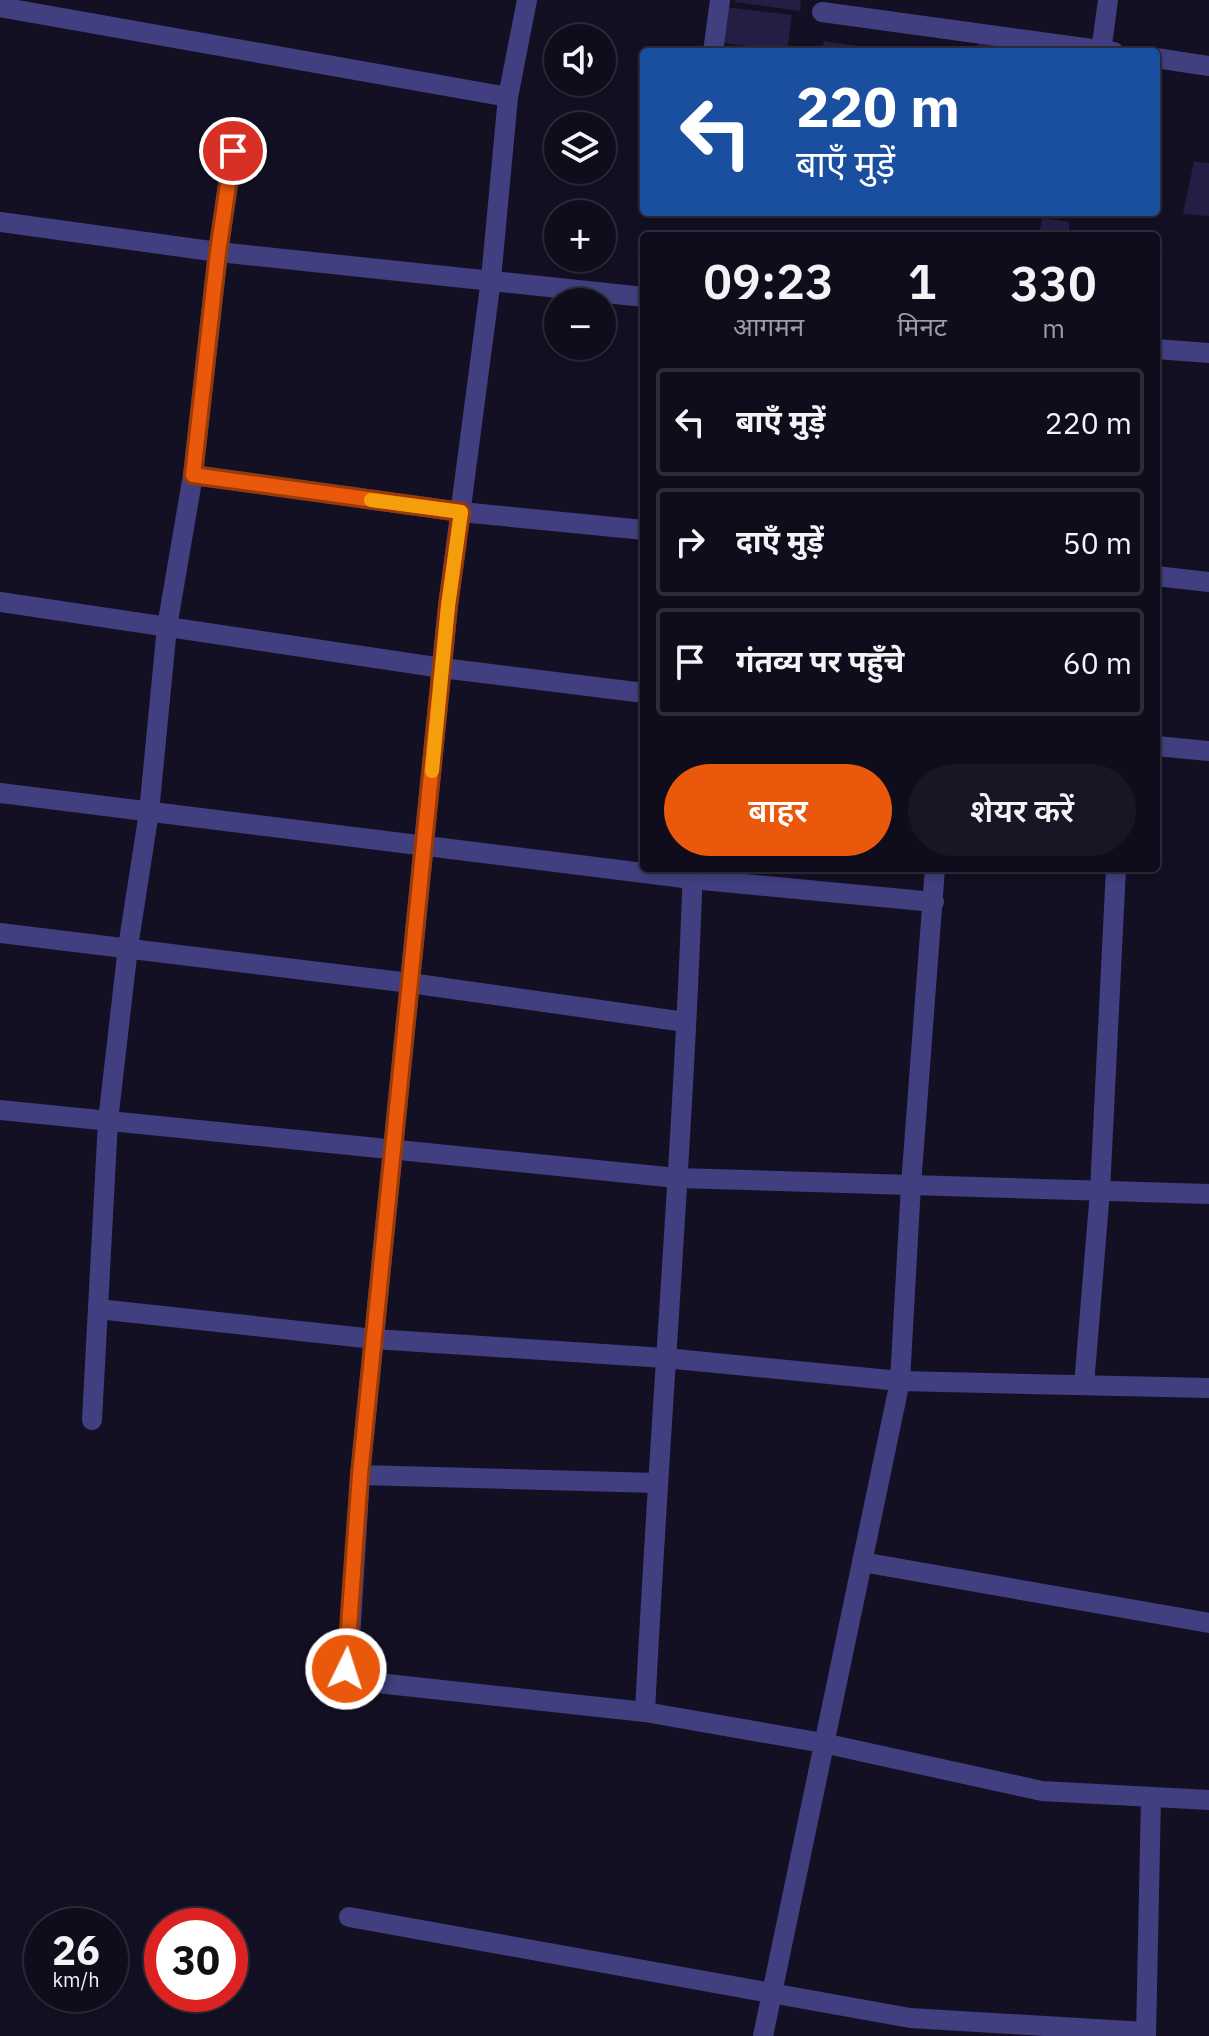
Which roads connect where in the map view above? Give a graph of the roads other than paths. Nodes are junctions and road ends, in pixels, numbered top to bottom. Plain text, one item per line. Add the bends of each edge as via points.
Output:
1 (527, 0) edge
2 (720, 0) edge
3 (1108, 0) edge
4 (0, 7) edge
5 (822, 12) dead end
6 (714, 48) edge
7 (1084, 48) edge
8 (1106, 48) edge
9 (1160, 59) edge
10 (1209, 66) edge
11 (508, 97) junction
12 (233, 151) dead end
13 (0, 222) edge
14 (218, 252) junction
15 (491, 279) junction
16 (640, 297) edge
17 (1160, 349) edge
18 (1209, 353) edge
19 (193, 475) junction
20 (461, 512) junction
21 (640, 530) edge
22 (1160, 576) edge
23 (1209, 582) edge
24 (0, 602) edge
25 (167, 627) junction
26 (442, 668) junction
27 (640, 693) edge
28 (1160, 746) edge
29 (1209, 751) edge
30 (0, 793) edge
31 (149, 812) junction
32 (425, 846) junction
33 (640, 868) edge
34 (935, 872) edge
35 (1116, 872) edge
36 (693, 874) edge
37 (934, 902) junction
38 (0, 933) edge
39 (128, 947) junction
40 (410, 983) junction
41 (685, 1022) junction
42 (0, 1110) edge
43 (108, 1121) junction
44 (393, 1150) junction
45 (677, 1178) junction
46 (911, 1185) junction
47 (1100, 1191) junction
48 (1209, 1194) edge
49 (98, 1309) junction
50 (374, 1339) junction
51 (665, 1358) junction
52 (900, 1381) junction
53 (1084, 1385) junction
54 (1209, 1388) edge
55 (92, 1420) dead end
56 (360, 1475) junction
57 (657, 1483) junction
58 (862, 1562) junction
59 (1209, 1623) edge
60 (645, 1712) junction
61 (823, 1743) junction
62 (1151, 1797) junction
63 (1209, 1800) edge
64 (349, 1917) dead end
65 (771, 1993) junction
66 (1146, 2034) edge
67 (763, 2036) edge

1 - 11 street
2 - 6 street
3 - 8 street
4 - 11 street
5 - 7 street
9 - 10 street
11 - 15 street
12 - 14 street
13 - 14 street
14 - 15 street
14 - 19 street
15 - 16 street
15 - 20 street
17 - 18 street
19 - 20 street
19 - 25 street
20 - 21 street
20 - 26 street
22 - 23 street
24 - 25 street
25 - 26 street
25 - 31 street
26 - 27 street
26 - 32 street
28 - 29 street
30 - 31 street
31 - 32 street
31 - 39 street
32 - 33 street
32 - 40 street
34 - 37 street
35 - 47 street
36 - 37 street
36 - 41 street
37 - 46 street
38 - 39 street
39 - 40 street
39 - 43 street
40 - 41 street
40 - 44 street
41 - 45 street
42 - 43 street
43 - 44 street
43 - 49 street
44 - 45 street
44 - 50 street
45 - 46 street
45 - 51 street
46 - 47 street
46 - 52 street
47 - 48 street
47 - 53 street
49 - 50 street
49 - 55 street
50 - 51 street
50 - 56 street
51 - 52 street
51 - 57 street
52 - 53 street
52 - 58 street
53 - 54 street
56 - 57 street
56 - 60 street via 346,1669 351,1677
57 - 60 street
58 - 59 street
58 - 61 street
60 - 61 street
61 - 62 street via 1042,1791
61 - 65 street
62 - 63 street
62 - 66 street
64 - 65 street
65 - 66 street via 910,2018
65 - 67 street

